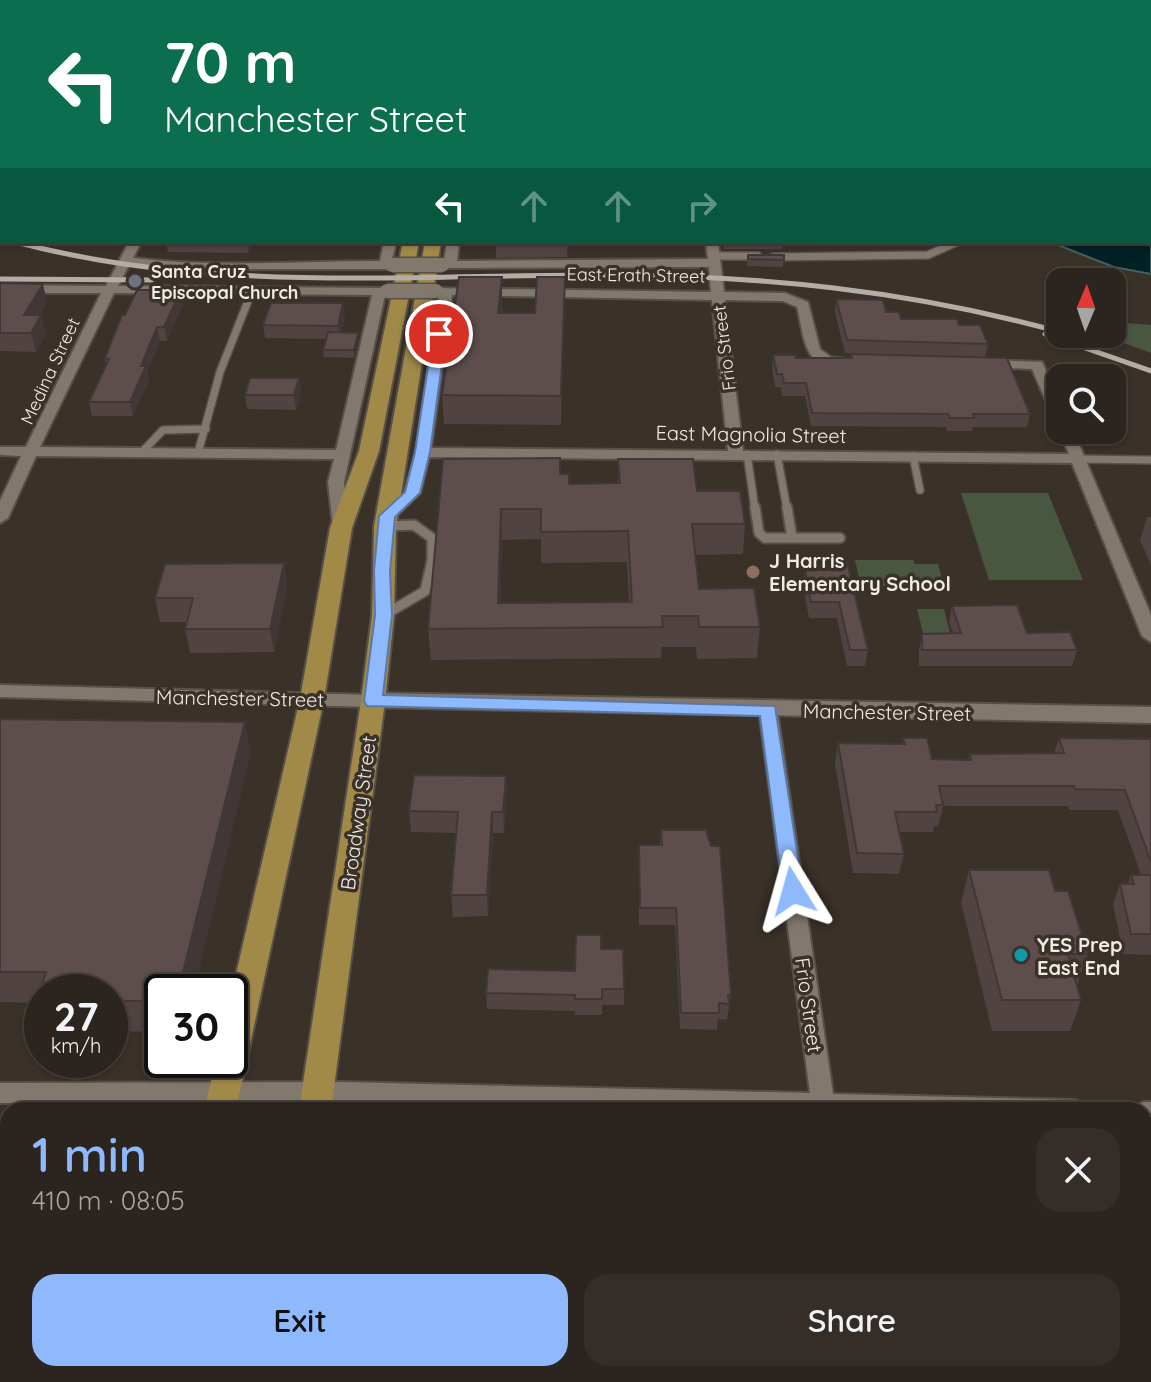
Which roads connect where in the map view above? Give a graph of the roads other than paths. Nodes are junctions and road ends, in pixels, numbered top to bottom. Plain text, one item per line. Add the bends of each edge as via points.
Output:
1 (134, 244) edge
2 (390, 244) edge
3 (411, 244) edge
4 (433, 244) edge
5 (452, 244) edge
6 (953, 244) edge
7 (713, 254) edge
8 (126, 261) junction
9 (388, 265) junction
10 (446, 265) junction
11 (0, 289) edge
12 (109, 289) junction
13 (252, 291) junction
14 (383, 291) junction
15 (441, 291) junction
16 (718, 294) junction
17 (850, 362) edge
18 (975, 364) edge
19 (1046, 385) edge
20 (206, 429) junction
21 (1072, 444) edge
22 (0, 451) edge
23 (31, 451) junction
24 (423, 452) junction
25 (141, 453) junction
26 (198, 453) junction
27 (741, 454) junction
28 (777, 454) junction
29 (341, 455) junction
30 (913, 456) junction
31 (1078, 459) junction
32 (1151, 460) edge
33 (920, 490) dead end
34 (0, 518) edge
35 (386, 521) junction
36 (341, 528) junction
37 (792, 538) junction
38 (840, 538) dead end
39 (383, 615) junction
40 (1151, 636) edge
41 (0, 691) edge
42 (312, 699) junction
43 (373, 701) junction
44 (768, 710) junction
45 (1151, 715) edge
46 (13, 1099) edge
47 (222, 1101) edge
48 (317, 1101) edge
49 (407, 1102) edge
50 (822, 1102) edge

1 - 8 street, Medina Street
2 - 9 street
3 - 36 main road via 369,451
4 - 35 main road, Broadway Street
5 - 10 street
6 - 7 lane via 928,255
7 - 10 street, East Erath Street
7 - 16 street, Frio Street
8 - 9 street, East Erath Street via 223,269
8 - 12 street, Medina Street
9 - 10 street, East Erath Street, bridge
11 - 12 street, East Erath Street
12 - 13 street, East Erath Street
12 - 23 street, Medina Street
13 - 14 street, East Erath Street
13 - 20 lane via 220,372
14 - 15 street, East Erath Street, bridge
14 - 29 street
15 - 16 street, East Erath Street
15 - 24 street
16 - 17 street, East Erath Street via 795,300 803,305 814,354
16 - 27 street, Frio Street
18 - 19 street via 1037,365
20 - 25 lane via 163,430
20 - 26 lane
21 - 31 street
22 - 23 street
23 - 25 street
23 - 34 street, Medina Street
24 - 27 street, East Magnolia Street
24 - 35 street via 412,493
25 - 26 street
26 - 29 street
27 - 28 street, East Magnolia Street
27 - 37 lane via 759,533 765,538
28 - 30 street, East Magnolia Street
28 - 37 lane
29 - 36 street via 336,482
30 - 31 street, East Magnolia Street
30 - 33 lane
31 - 32 lane
31 - 40 street
35 - 39 main road, Broadway Street
35 - 39 lane via 414,525 432,538 432,560 425,591
36 - 42 main road
37 - 38 lane
39 - 43 main road, Broadway Street
41 - 42 street, Manchester Street
42 - 43 street, Manchester Street
42 - 47 main road
43 - 44 street, Manchester Street
43 - 48 main road, Broadway Street
44 - 45 street, Manchester Street
44 - 50 street, Frio Street
46 - 47 street
47 - 48 street
48 - 49 street

